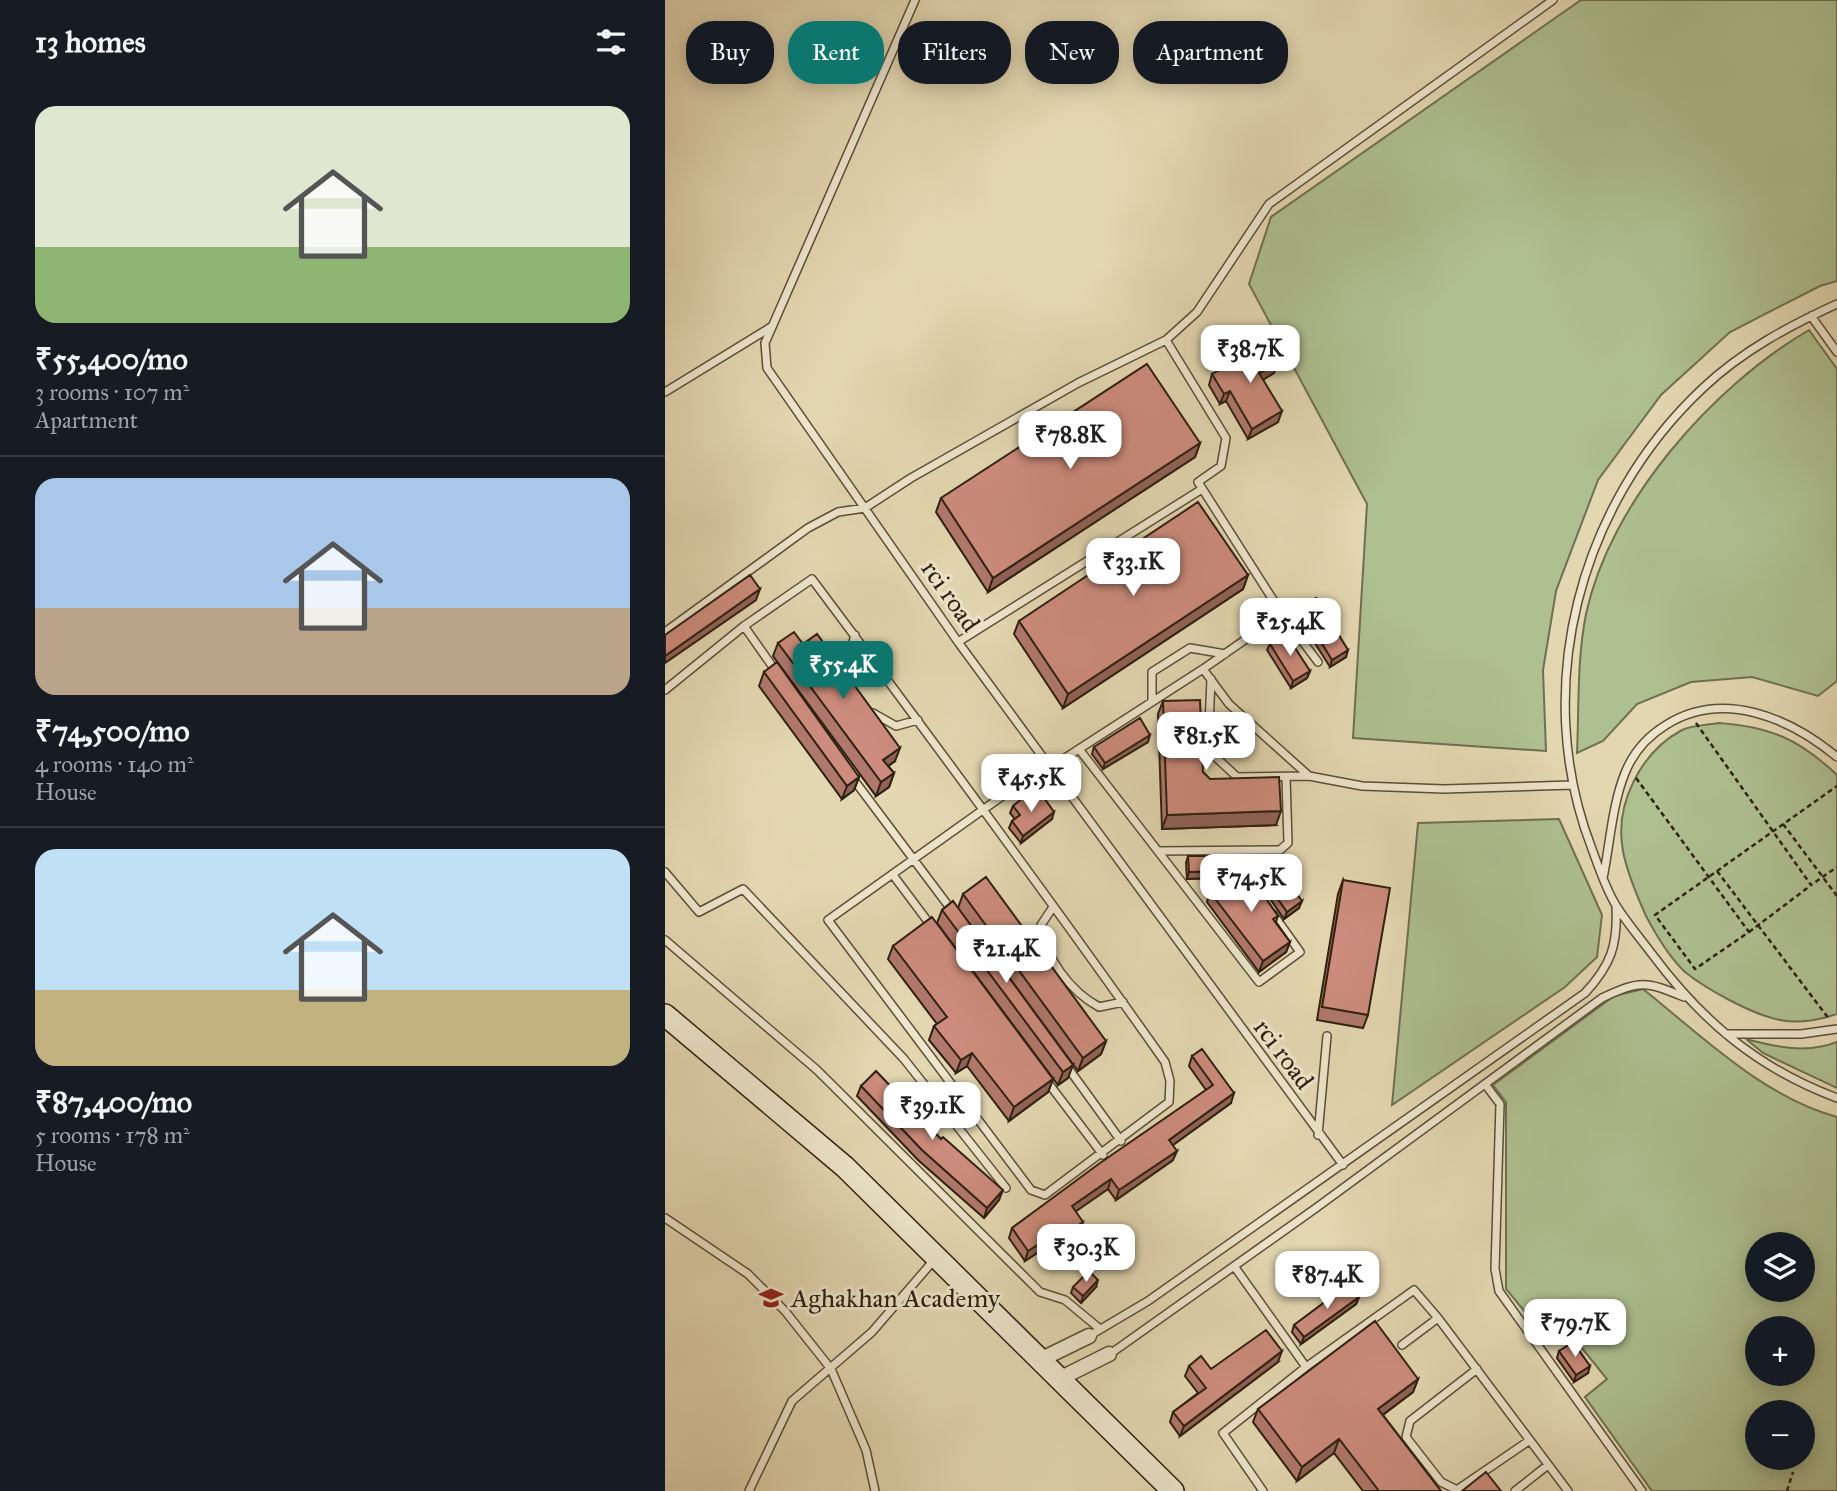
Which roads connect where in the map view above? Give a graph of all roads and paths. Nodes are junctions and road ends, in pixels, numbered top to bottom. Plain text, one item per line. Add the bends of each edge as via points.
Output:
1 (915, 0) edge
2 (1553, 0) edge
3 (1837, 304) edge
4 (1811, 316) junction
5 (771, 327) junction
6 (1166, 340) junction
7 (1837, 352) edge
8 (665, 392) edge
9 (1202, 489) junction
10 (865, 508) junction
11 (1282, 614) junction
12 (744, 626) junction
13 (665, 632) edge
14 (855, 635) junction
15 (958, 642) junction
16 (1225, 654) junction
17 (1318, 662) dead end
18 (1203, 669) junction
19 (1211, 679) junction
20 (784, 683) edge
21 (665, 690) edge
22 (855, 694) edge
23 (1152, 702) junction
24 (868, 710) edge
25 (1689, 712) junction
26 (918, 720) junction
27 (1080, 748) junction
28 (1837, 757) edge
29 (1048, 766) junction
30 (1628, 767) junction
31 (849, 773) edge
32 (1286, 776) junction
33 (1309, 776) junction
34 (1572, 785) junction
35 (1837, 786) edge
36 (983, 811) junction
37 (1783, 824) junction
38 (1772, 832) junction
39 (1239, 850) junction
40 (1158, 851) junction
41 (915, 859) junction
42 (1837, 867) edge
43 (1717, 871) junction
44 (665, 872) edge
45 (893, 875) junction
46 (1708, 877) junction
47 (1823, 877) junction
48 (1603, 878) junction
49 (1252, 885) edge
50 (1811, 886) junction
51 (1837, 896) edge
52 (1616, 906) junction
53 (1053, 907) junction
54 (1268, 907) edge
55 (956, 915) edge
56 (1758, 925) junction
57 (1749, 932) junction
58 (941, 939) edge
59 (665, 940) edge
60 (1684, 997) junction
61 (1123, 1002) junction
62 (665, 1015) edge
63 (1837, 1029) edge
64 (1725, 1034) junction
65 (1327, 1036) dead end
66 (1063, 1062) edge
67 (1038, 1069) edge
68 (1485, 1084) junction
69 (1837, 1098) edge
70 (1318, 1135) junction
71 (1121, 1141) junction
72 (1103, 1155) junction
73 (1343, 1165) junction
74 (1006, 1188) dead end
75 (665, 1219) edge
76 (938, 1257) junction
77 (1234, 1266) junction
78 (1438, 1318) junction
79 (1095, 1333) junction
80 (1402, 1345) dead end
81 (1109, 1354) joint
82 (1042, 1359) junction
83 (1306, 1367) junction
84 (831, 1369) junction
85 (1477, 1369) junction
86 (1061, 1378) junction
87 (1530, 1440) junction
88 (1548, 1465) junction
89 (1793, 1472) dead end
90 (749, 1491) edge
91 (875, 1491) edge
92 (1173, 1491) edge
93 (1263, 1491) edge
94 (1515, 1491) edge
95 (1568, 1491) edge
96 (1642, 1491) edge
97 (1787, 1491) edge

1 - 5 lane, rci road
2 - 6 lane via 1269,204 1196,312
3 - 4 lane
4 - 7 lane
4 - 34 lane via 1745,353 1703,387 1634,469 1607,516 1576,605 1566,671 1565,725
5 - 8 lane
5 - 10 lane, rci road via 765,343 767,368
6 - 9 lane via 1226,438 1221,466 1198,482
6 - 10 lane via 1078,383
9 - 11 lane
9 - 15 lane
10 - 13 lane via 838,512 808,528
10 - 15 lane, rci road
11 - 16 lane
11 - 17 lane
12 - 14 lane via 812,579
12 - 20 lane
12 - 21 lane
14 - 22 lane via 846,666
14 - 26 lane
15 - 29 lane, rci road
16 - 18 lane
16 - 23 lane via 1190,648 1152,672
18 - 19 lane
18 - 23 lane
19 - 32 lane via 1208,750 1237,777
19 - 33 lane via 1229,704
23 - 27 lane
24 - 26 lane via 896,726
25 - 28 lane via 1709,708 1762,713 1813,737
25 - 30 lane via 1650,735
25 - 38 path
26 - 36 lane
27 - 29 lane
27 - 40 lane
29 - 36 lane
29 - 70 lane, rci road
30 - 46 path
30 - 48 lane
31 - 41 lane
32 - 33 lane
32 - 39 lane via 1288,843 1280,850
33 - 34 lane via 1362,786 1417,788
34 - 48 lane
35 - 37 path
36 - 41 lane
36 - 53 lane
37 - 38 path
37 - 47 path
38 - 43 path
38 - 50 path
39 - 40 lane
39 - 49 lane via 1237,862
40 - 54 lane via 1259,982 1300,952
41 - 45 lane
41 - 55 lane
42 - 47 path
43 - 46 path
43 - 56 path
44 - 74 lane via 699,912 743,890 904,1059
45 - 58 lane
45 - 72 lane via 828,920 1031,1189 1045,1195
46 - 57 path
46 - 57 path via 1655,915 1695,969
47 - 50 path
47 - 51 path
48 - 52 lane
50 - 56 path
52 - 60 lane
52 - 73 lane via 1612,955 1604,973 1585,993
53 - 61 lane
53 - 61 lane via 1041,925 1045,948 1076,991 1099,1007
56 - 57 path
56 - 63 path
59 - 79 lane via 817,1070 1040,1292 1065,1300
60 - 64 lane
60 - 68 lane via 1651,983 1627,986 1602,998
61 - 71 lane via 1165,1062 1170,1081 1169,1102
62 - 76 street via 845,1167
63 - 64 lane
64 - 69 lane via 1769,1065
65 - 70 lane
66 - 71 lane
67 - 72 lane
68 - 77 lane
68 - 96 lane via 1500,1104 1495,1269 1499,1291
70 - 73 lane, rci road
71 - 72 lane
73 - 79 lane
75 - 84 lane via 748,1274 785,1311
76 - 82 street
76 - 84 lane via 872,1332
77 - 81 lane
77 - 83 lane
78 - 80 lane
78 - 83 lane via 1414,1290
78 - 85 lane
79 - 82 street
81 - 86 street
82 - 86 street
83 - 93 lane via 1223,1433
84 - 90 lane via 792,1401
84 - 91 lane via 866,1450
85 - 87 lane
85 - 87 lane via 1410,1421 1406,1437 1441,1482 1457,1490
86 - 92 street
87 - 88 lane
88 - 94 lane
88 - 95 lane
89 - 97 path

